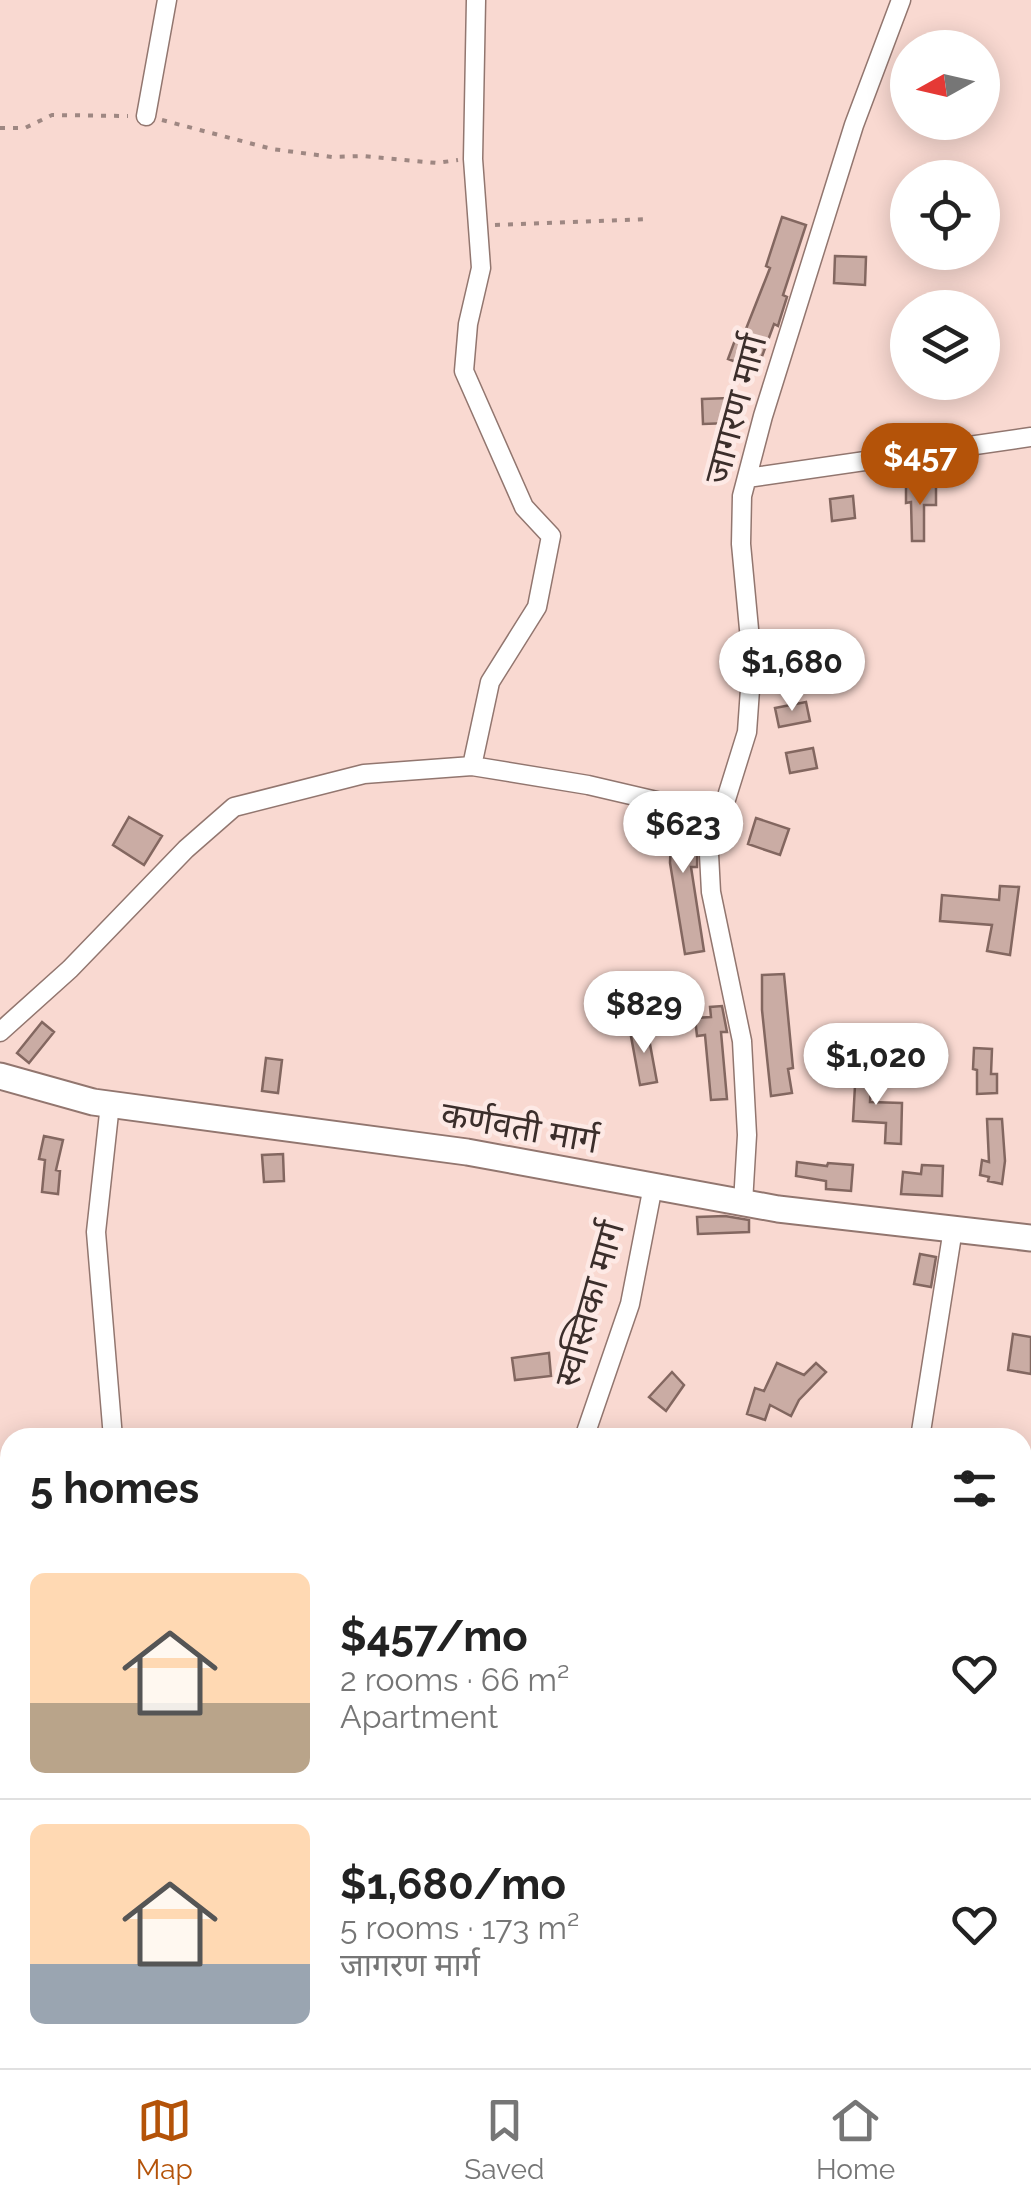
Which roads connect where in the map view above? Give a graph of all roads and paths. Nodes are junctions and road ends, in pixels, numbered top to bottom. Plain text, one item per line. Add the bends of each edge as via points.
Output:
1 (167, 0) edge
2 (476, 0) edge
3 (901, 0) edge
4 (146, 116) dead end
5 (272, 149) dead end
6 (473, 158) junction
7 (650, 219) dead end
8 (479, 226) junction
9 (1031, 437) edge
10 (746, 478) junction
11 (472, 766) junction
12 (721, 816) junction
13 (0, 1032) edge
14 (0, 1076) edge
15 (110, 1104) junction
16 (653, 1186) junction
17 (743, 1203) junction
18 (954, 1229) junction
19 (1031, 1238) edge
20 (112, 1428) edge
21 (587, 1428) edge
22 (922, 1428) edge

1 - 4 street
2 - 6 street
3 - 10 street, जागरण मार्ग via 854,125
5 - 6 path via 437,162
6 - 8 street
7 - 8 path
8 - 11 street via 481,268 464,371 524,507 552,536 537,608 490,682
9 - 10 street
10 - 12 street, जागरण मार्ग via 741,544 752,661 746,732
11 - 12 street
11 - 13 street via 364,774 234,807
12 - 17 street, जागरण मार्ग via 709,854 711,892 742,1041
14 - 15 main road, कर्णवती मार्ग
15 - 16 main road, कर्णवती मार्ग via 467,1152
15 - 20 street via 96,1232
16 - 17 main road, कर्णवती मार्ग
16 - 21 street, स्वस्तिका मार्ग via 630,1304
17 - 18 main road, कर्णवती मार्ग
18 - 19 main road, कर्णवती मार्ग
18 - 22 street

